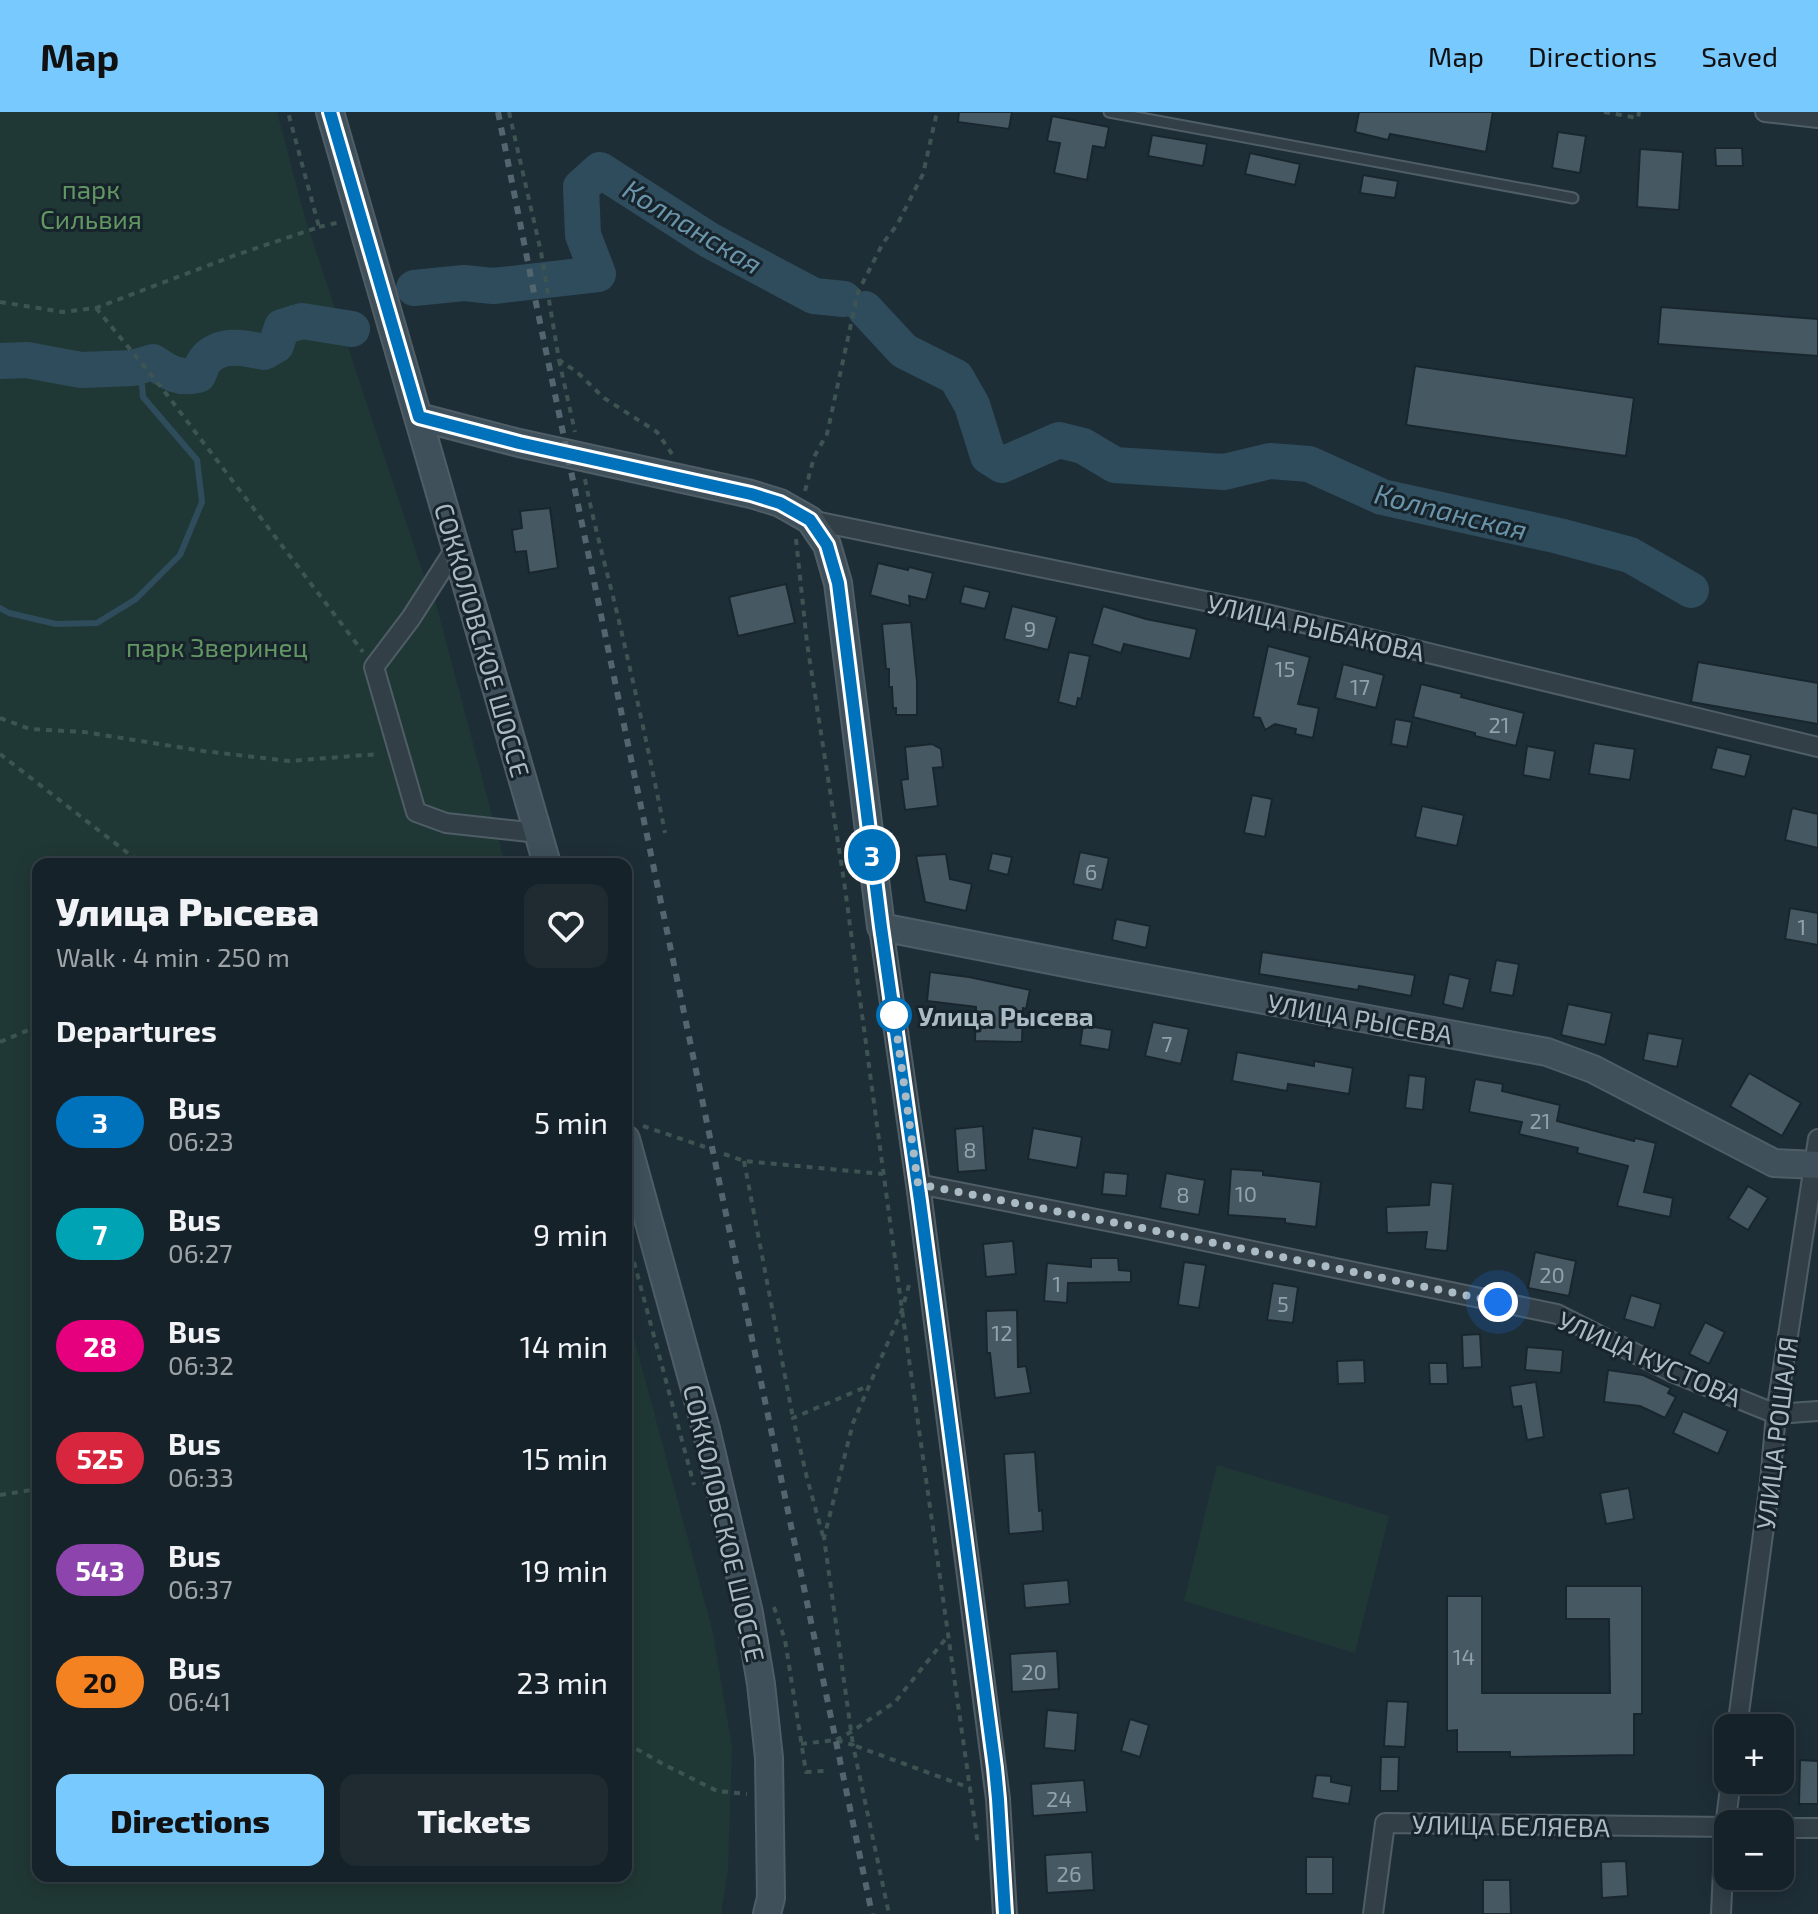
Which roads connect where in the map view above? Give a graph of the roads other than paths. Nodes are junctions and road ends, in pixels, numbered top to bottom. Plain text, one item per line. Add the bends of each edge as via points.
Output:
1 (330, 112) edge
2 (1109, 112) edge
3 (1765, 112) edge
4 (1818, 118) edge
5 (1573, 198) dead end
6 (419, 417) junction
7 (804, 516) junction
8 (848, 528) junction
9 (827, 545) junction
10 (457, 546) junction
11 (1818, 747) edge
12 (538, 833) junction
13 (545, 858) edge
14 (881, 927) junction
15 (632, 1135) edge
16 (1817, 1157) edge
17 (918, 1184) junction
18 (1818, 1411) edge
19 (1776, 1414) junction
20 (1739, 1714) edge
21 (1714, 1827) edge
22 (1794, 1828) edge
23 (1818, 1828) edge
24 (1723, 1890) edge
25 (767, 1914) edge
26 (1005, 1914) edge
27 (1373, 1914) edge
28 (1721, 1914) edge

1 - 6 main road, СОККОЛОВСКОЕ ШОССЕ
2 - 5 lane
3 - 4 street
6 - 7 main road via 738,491
6 - 10 main road, СОККОЛОВСКОЕ ШОССЕ
7 - 8 street, УЛИЦА РЫБАКОВА
7 - 9 main road
8 - 9 street
8 - 11 street, УЛИЦА РЫБАКОВА via 1254,611
9 - 14 main road via 838,583
10 - 12 main road, СОККОЛОВСКОЕ ШОССЕ
10 - 12 street via 374,667 397,751 416,812 446,823
12 - 13 main road, СОККОЛОВСКОЕ ШОССЕ
14 - 16 main road, УЛИЦА РЫСЕВА via 1547,1052 1593,1069 1774,1163
14 - 17 street
15 - 25 main road, СОККОЛОВСКОЕ ШОССЕ via 749,1613 769,1758
16 - 19 street, УЛИЦА РОШАЛЯ
17 - 19 street, УЛИЦА КУСТОВА via 1557,1314 1672,1372
17 - 26 street via 998,1799
18 - 19 street, УЛИЦА КУСТОВА
19 - 20 street, УЛИЦА РОШАЛЯ
21 - 27 street, УЛИЦА БЕЛЯЕВА via 1385,1823
22 - 23 street
24 - 28 street

